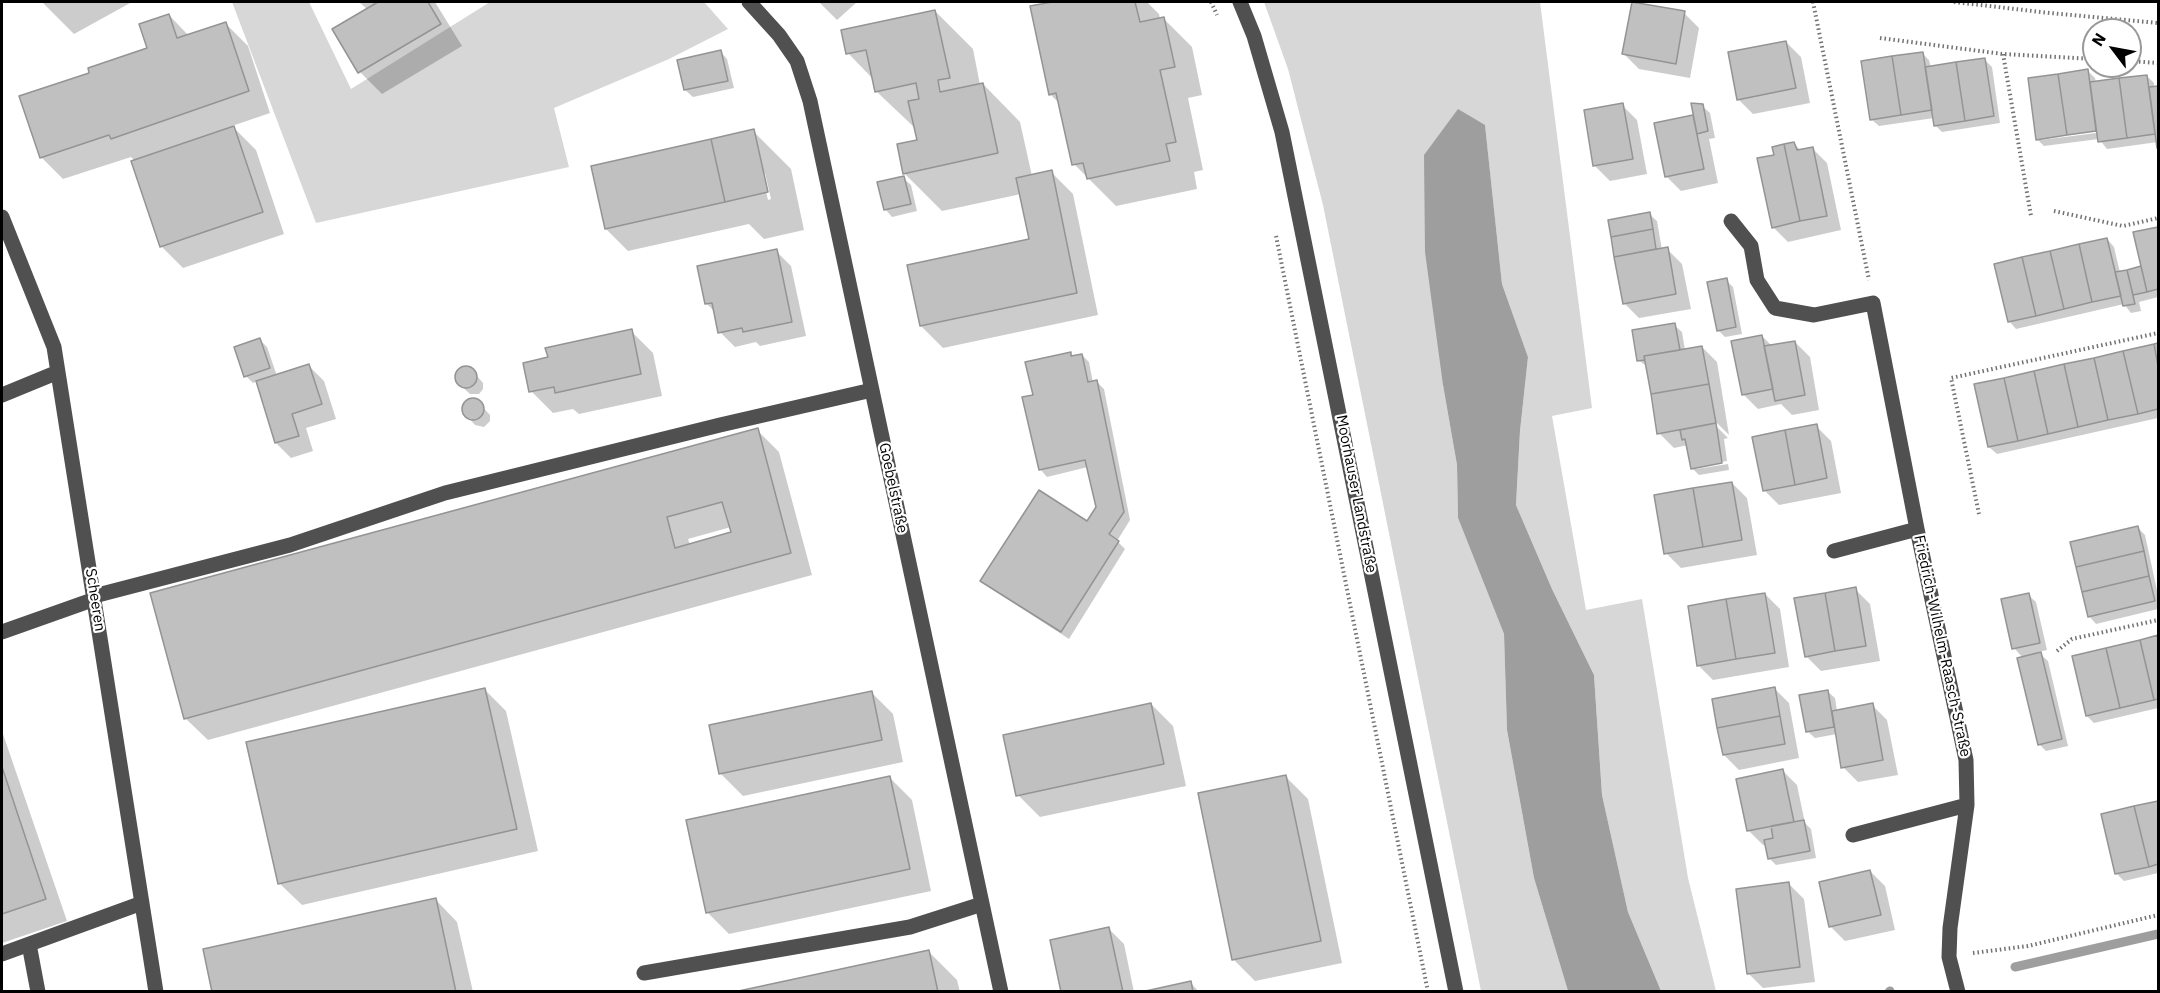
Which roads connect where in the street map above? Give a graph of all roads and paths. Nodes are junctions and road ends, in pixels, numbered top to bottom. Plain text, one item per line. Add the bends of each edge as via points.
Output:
1 (749, 2) edge
2 (1211, 2) edge
3 (1240, 2) edge
4 (1813, 2) edge
5 (1954, 2) edge
6 (1220, 21) dead end
7 (2158, 23) edge
8 (1880, 38) dead end
9 (2003, 54) junction
10 (2082, 58) edge
11 (2142, 62) edge
12 (2158, 63) edge
13 (2054, 211) dead end
14 (2031, 216) dead end
15 (2, 217) edge
16 (2158, 218) edge
17 (1731, 221) dead end
18 (1275, 233) dead end
19 (1873, 303) junction
20 (2158, 333) edge
21 (58, 372) junction
22 (872, 390) junction
23 (2, 395) edge
24 (1979, 514) dead end
25 (1917, 530) junction
26 (1834, 551) dead end
27 (94, 597) junction
28 (2158, 620) edge
29 (2, 632) edge
30 (2057, 651) dead end
31 (1967, 806) junction
32 (1853, 835) dead end
33 (142, 903) junction
34 (982, 904) junction
35 (2158, 915) edge
36 (30, 944) junction
37 (2, 954) edge
38 (1949, 957) junction
39 (644, 973) dead end
40 (38, 992) edge
41 (156, 992) edge
42 (1001, 992) edge
43 (1428, 992) edge
44 (1456, 992) edge
45 (1958, 992) edge

1 - 22 street, Goebelstraße via 779,34 797,61 810,101
2 - 6 path
3 - 44 street, Moorhauser Landstraße via 1282,132
4 - 19 path
5 - 7 path
8 - 9 path
9 - 10 path
9 - 14 path
11 - 12 path
13 - 16 path via 2123,226
15 - 21 street, Scheeren via 54,347
17 - 19 street via 1751,246 1757,280 1775,308 1814,315
18 - 43 path
19 - 25 street, Friedrich-Wilhelm-Raasch-Straße
20 - 24 path via 1951,378
21 - 23 street
21 - 27 street, Scheeren
22 - 27 street via 445,493 290,545
22 - 34 street, Goebelstraße
25 - 26 street
25 - 31 street, Friedrich-Wilhelm-Raasch-Straße via 1966,760
27 - 29 street
27 - 33 street, Scheeren
28 - 30 path via 2072,639
31 - 32 street
31 - 38 street, Friedrich-Wilhelm-Raasch-Straße
33 - 36 street
33 - 41 street, Scheeren
34 - 39 street via 910,927
34 - 42 street, Goebelstraße
35 - 38 path via 2028,946
36 - 37 street
36 - 40 street
38 - 45 street, Friedrich-Wilhelm-Raasch-Straße

